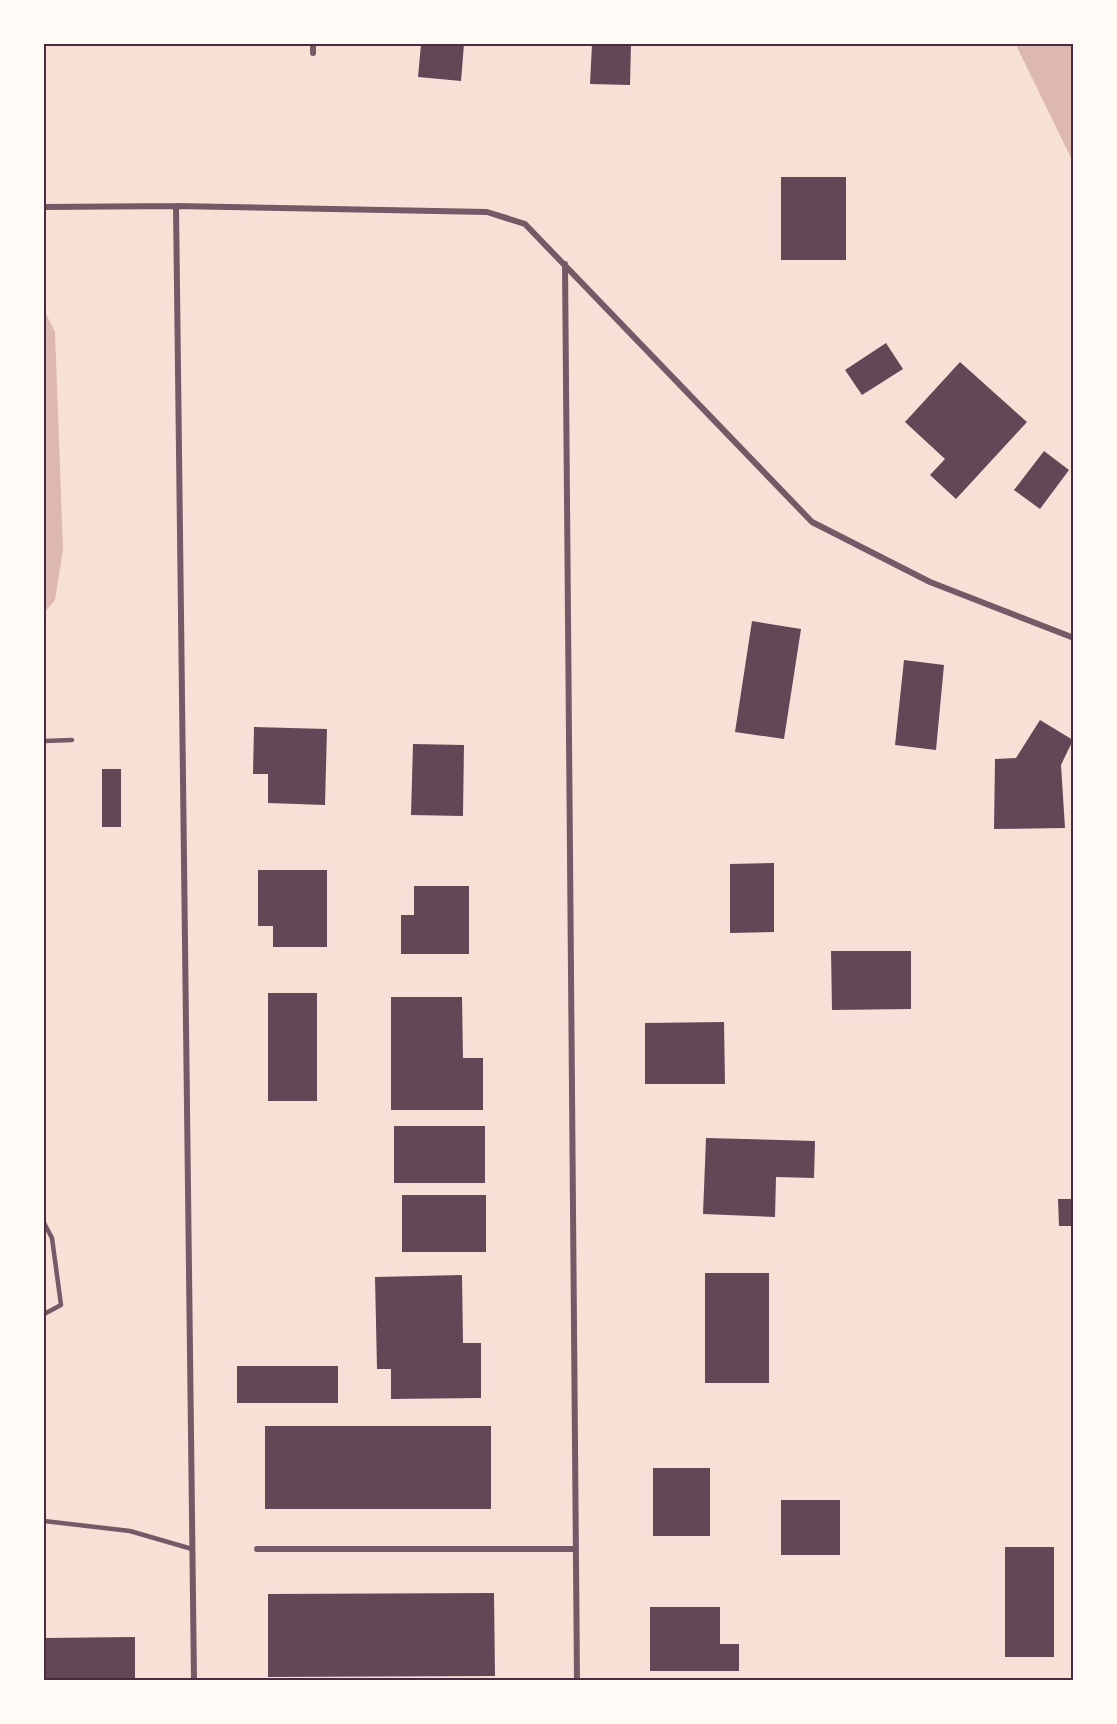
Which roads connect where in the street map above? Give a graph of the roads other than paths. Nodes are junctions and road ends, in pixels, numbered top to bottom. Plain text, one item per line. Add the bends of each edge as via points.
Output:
1 (313, 44) edge
2 (314, 52) dead end
3 (176, 206) junction
4 (44, 207) edge
5 (565, 264) junction
6 (1074, 638) edge
7 (72, 740) dead end
8 (44, 741) edge
9 (44, 1223) edge
10 (44, 1314) edge
11 (44, 1521) edge
12 (192, 1549) junction
13 (257, 1549) dead end
14 (576, 1549) junction
15 (194, 1680) edge
16 (578, 1680) edge

1 - 2 street
3 - 4 street
3 - 5 street via 488,212 525,224
3 - 12 street
5 - 6 street via 812,522 930,582
5 - 14 street
7 - 8 lane
9 - 10 lane via 52,1238 61,1305
11 - 12 lane via 130,1531
12 - 15 street
13 - 14 street
14 - 16 street

